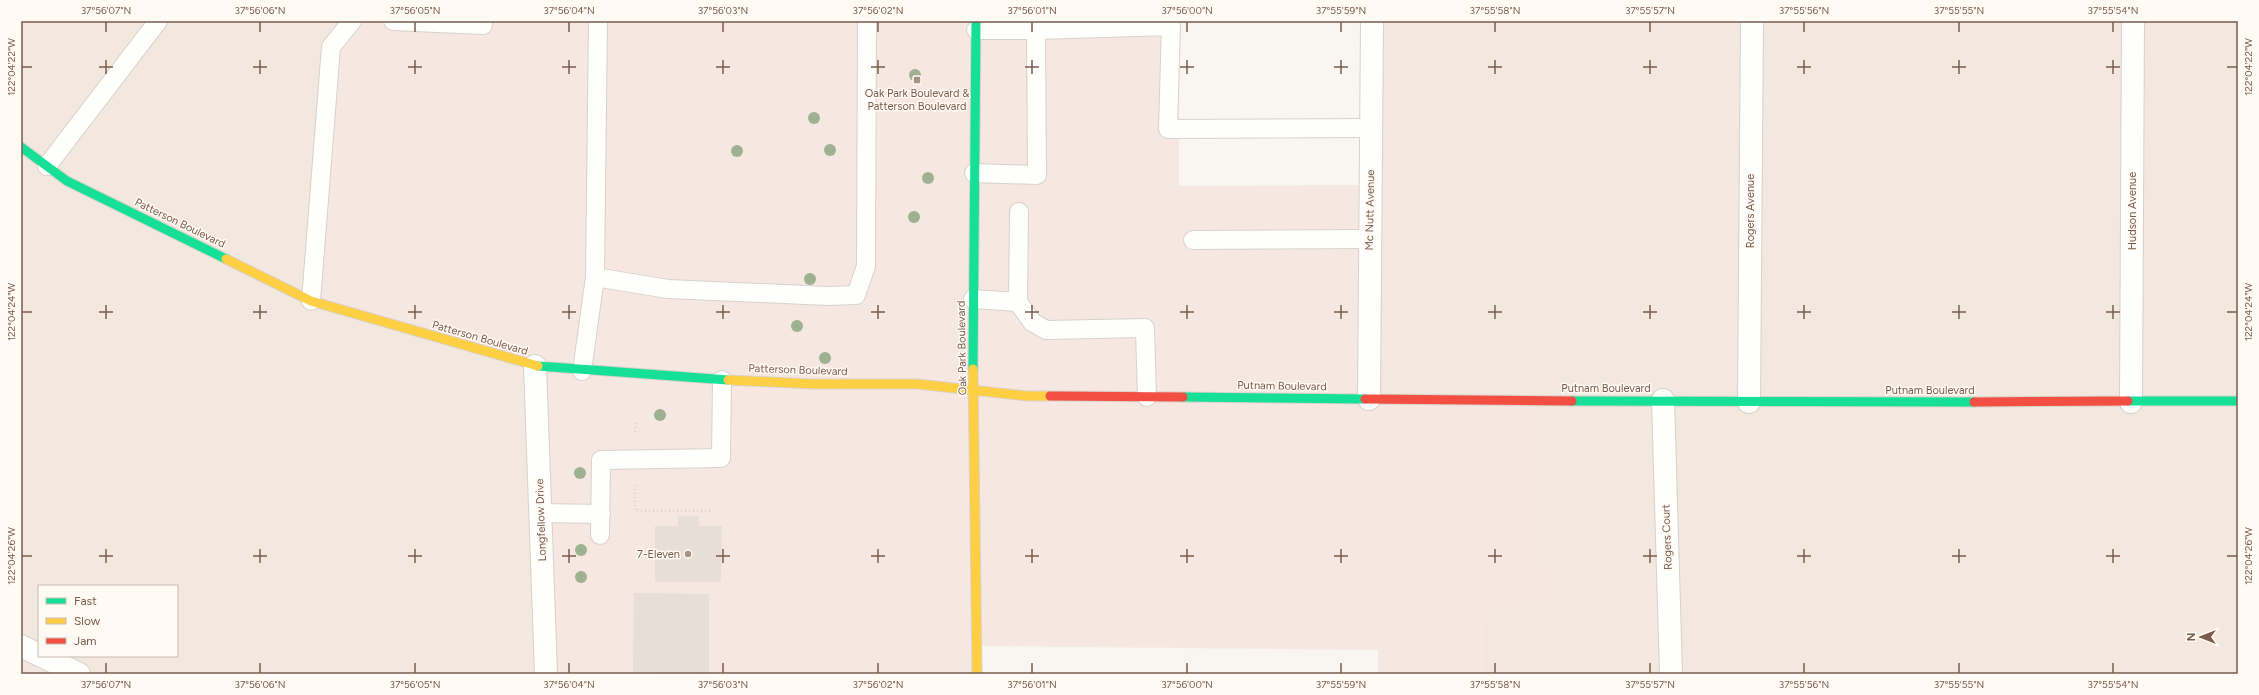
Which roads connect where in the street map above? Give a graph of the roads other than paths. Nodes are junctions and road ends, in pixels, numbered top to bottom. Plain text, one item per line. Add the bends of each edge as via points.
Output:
1 (158, 21) edge
2 (352, 21) edge
3 (393, 21) edge
4 (483, 21) edge
5 (598, 21) edge
6 (867, 21) edge
7 (1372, 21) edge
8 (1752, 21) edge
9 (2133, 21) edge
10 (976, 25) edge
11 (1036, 30) junction
12 (1371, 128) junction
13 (21, 147) edge
14 (47, 166) junction
15 (974, 173) junction
16 (1019, 212) dead end
17 (1370, 239) junction
18 (1193, 240) dead end
19 (595, 277) junction
20 (973, 299) junction
21 (311, 301) junction
22 (1018, 302) junction
23 (535, 366) junction
24 (582, 371) junction
25 (722, 380) junction
26 (974, 390) junction
27 (1147, 397) junction
28 (1369, 399) junction
29 (1663, 400) junction
30 (2238, 401) edge
31 (1749, 402) junction
32 (2131, 402) junction
33 (540, 512) junction
34 (601, 514) junction
35 (600, 535) dead end
36 (21, 646) edge
37 (38, 654) edge
38 (44, 657) edge
39 (79, 674) edge
40 (546, 674) edge
41 (977, 674) edge
42 (1671, 674) edge

1 - 14 lane
2 - 21 lane via 331,47
3 - 4 lane via 483,25
5 - 19 lane
6 - 19 lane via 866,266 856,295 668,289
7 - 12 street, Mc Nutt Avenue
8 - 31 street, Rogers Avenue
9 - 32 street, Hudson Avenue
10 - 11 lane
10 - 15 street, Oak Park Boulevard
11 - 12 lane via 1171,26 1168,129
11 - 15 lane via 1037,175
12 - 17 street, Mc Nutt Avenue
13 - 14 street, Patterson Boulevard
14 - 21 street, Patterson Boulevard via 67,181
15 - 20 street, Oak Park Boulevard
16 - 22 lane
17 - 18 lane
17 - 28 street, Mc Nutt Avenue
19 - 24 lane
20 - 22 lane
20 - 26 street, Oak Park Boulevard
21 - 23 street, Patterson Boulevard
22 - 27 lane via 1032,322 1046,330 1145,328
23 - 24 street, Patterson Boulevard
23 - 33 street, Longfellow Drive
24 - 25 street, Patterson Boulevard
25 - 26 street, Patterson Boulevard via 813,384 917,384
25 - 34 lane via 721,458 602,460
26 - 27 street, Putnam Boulevard via 1027,396
26 - 41 street, Oak Park Boulevard
27 - 28 street, Putnam Boulevard
28 - 29 street, Putnam Boulevard
29 - 31 street, Putnam Boulevard
29 - 42 street, Rogers Court
30 - 32 street, Putnam Boulevard
31 - 32 street, Putnam Boulevard
33 - 34 lane
33 - 40 street, Longfellow Drive
34 - 35 lane
36 - 37 street
38 - 39 street

